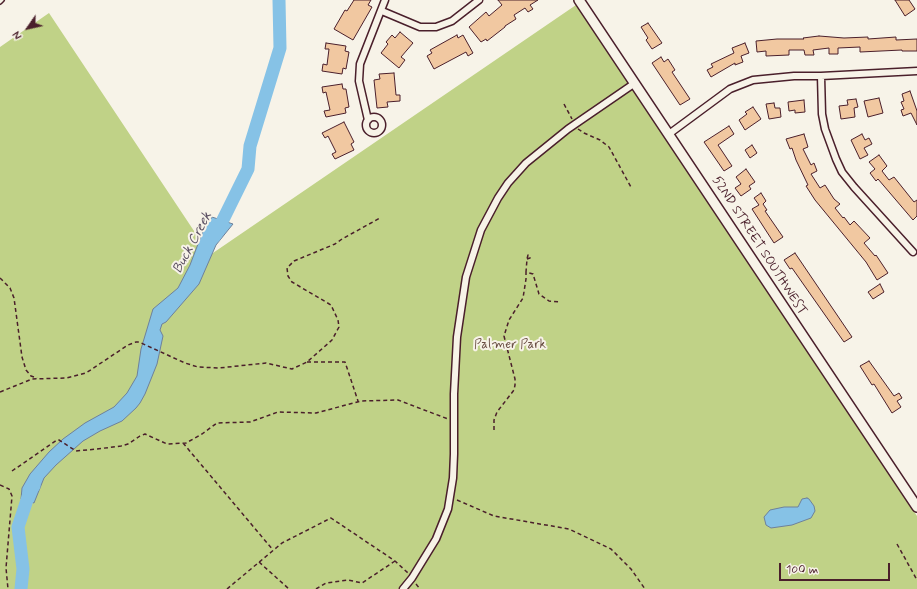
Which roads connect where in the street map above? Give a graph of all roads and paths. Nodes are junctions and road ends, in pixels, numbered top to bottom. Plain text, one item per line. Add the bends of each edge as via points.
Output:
1 (385, 0) edge
2 (479, 0) edge
3 (579, 0) edge
4 (382, 11) junction
5 (917, 71) edge
6 (821, 76) junction
7 (635, 83) junction
8 (564, 104) dead end
9 (368, 120) dead end
10 (575, 124) junction
11 (669, 134) junction
12 (632, 189) dead end
13 (380, 218) dead end
14 (913, 252) dead end
15 (527, 259) dead end
16 (526, 272) junction
17 (0, 278) edge
18 (561, 302) dead end
19 (307, 362) junction
20 (37, 378) junction
21 (0, 392) edge
22 (358, 402) junction
23 (455, 421) junction
24 (494, 430) dead end
25 (183, 443) junction
26 (12, 471) dead end
27 (0, 485) edge
28 (450, 497) junction
29 (917, 507) edge
30 (897, 544) dead end
31 (273, 550) junction
32 (396, 561) junction
33 (260, 562) junction
34 (412, 578) junction
35 (917, 580) edge
36 (8, 589) edge
37 (227, 589) edge
38 (289, 589) edge
39 (316, 589) edge
40 (403, 589) edge
41 (645, 589) edge

1 - 4 street
2 - 4 street via 452,21 436,27 420,28
3 - 7 street, 52ND STREET SOUTHWEST
4 - 9 street via 360,64 359,81
5 - 6 street
6 - 11 street via 753,80 730,89
6 - 14 street via 822,114 842,172
7 - 10 street
7 - 11 street, 52ND STREET SOUTHWEST
8 - 10 path
10 - 12 path via 579,130 609,147
10 - 23 street via 526,163 508,183 481,230 466,277 457,337
11 - 29 street, 52ND STREET SOUTHWEST
13 - 19 path via 335,244 294,261 287,268 292,282 331,305 338,320 339,327 332,340
15 - 16 path
16 - 18 path via 533,274 537,291 541,296 549,301
16 - 24 path via 523,298 509,320 504,336 515,379 514,390 497,412
17 - 20 path via 10,288 14,298 26,370 28,374
19 - 20 path via 292,368 266,363 219,368 198,366 185,363 139,342 128,345 86,373 66,378
19 - 22 path via 345,362
20 - 21 path
22 - 23 path via 398,400
22 - 25 path via 316,413 278,412 250,422 217,423
23 - 28 street
25 - 26 path via 167,444 145,434 120,446 76,451 57,440
25 - 31 path
27 - 36 path via 9,489 12,496 6,568
28 - 34 street via 436,540
28 - 41 path via 494,516 569,529 597,542 611,549 631,569
30 - 35 path
31 - 32 path via 331,518
31 - 33 path
32 - 34 path
32 - 39 path via 362,583 348,580 326,583
33 - 37 path
33 - 38 path
34 - 40 street

